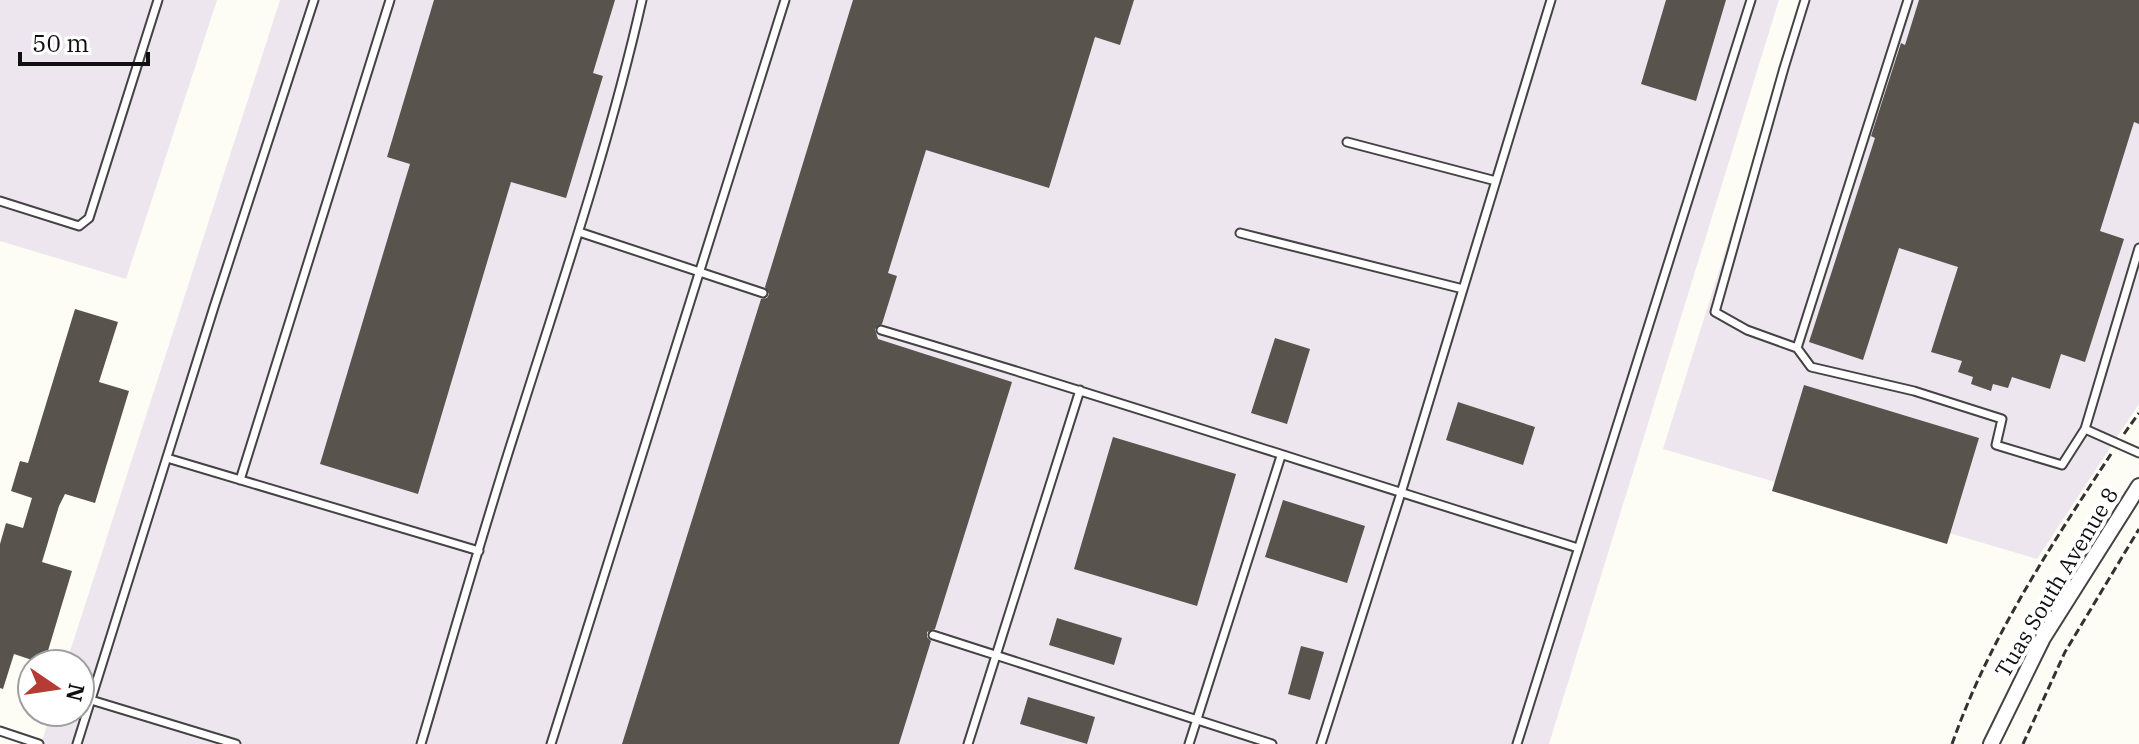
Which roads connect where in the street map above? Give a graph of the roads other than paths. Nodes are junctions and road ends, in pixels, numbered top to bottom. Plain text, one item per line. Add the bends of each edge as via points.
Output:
1 (158, 0) edge
2 (314, 0) edge
3 (390, 0) edge
4 (642, 0) edge
5 (785, 0) edge
6 (1551, 0) edge
7 (1751, 0) edge
8 (1805, 0) edge
9 (1908, 0) edge
10 (1347, 142) dead end
11 (1496, 181) junction
12 (0, 201) edge
13 (579, 232) junction
14 (1240, 233) dead end
15 (2139, 248) edge
16 (699, 274) junction
17 (1463, 289) junction
18 (763, 293) dead end
19 (881, 330) dead end
20 (1797, 348) junction
21 (1080, 390) junction
22 (2085, 429) junction
23 (2139, 453) edge
24 (1281, 456) junction
25 (167, 458) junction
26 (240, 480) junction
27 (2139, 486) edge
28 (1401, 493) junction
29 (1578, 548) junction
30 (479, 551) junction
31 (933, 635) dead end
32 (997, 655) junction
33 (96, 684) edge
34 (96, 702) edge
35 (1197, 720) junction
36 (0, 731) edge
37 (39, 744) edge
38 (236, 744) edge
39 (421, 744) edge
40 (551, 744) edge
41 (968, 744) edge
42 (1189, 744) edge
43 (1272, 744) edge
44 (1321, 744) edge
45 (1517, 744) edge
46 (1991, 744) edge

1 - 12 lane via 89,218 79,226
2 - 25 lane
3 - 26 lane
4 - 13 lane
5 - 16 lane
6 - 11 lane
7 - 29 lane
8 - 20 lane via 1715,312
9 - 20 lane
10 - 11 lane
11 - 17 lane
13 - 16 lane
13 - 30 lane
14 - 17 lane
15 - 22 lane
16 - 18 lane
16 - 40 lane
17 - 28 lane
19 - 21 lane
20 - 22 lane via 1811,367 2002,419 1996,445 2062,465
21 - 24 lane
21 - 32 lane
22 - 23 lane
24 - 28 lane
24 - 35 lane
25 - 26 lane
25 - 33 lane
26 - 30 lane
27 - 46 street, Tuas South Avenue 8 via 2043,638
28 - 29 lane
28 - 44 lane
29 - 45 lane
30 - 39 lane
31 - 32 lane
32 - 35 lane
32 - 41 lane
34 - 38 lane
35 - 42 lane
35 - 43 lane
36 - 37 lane

